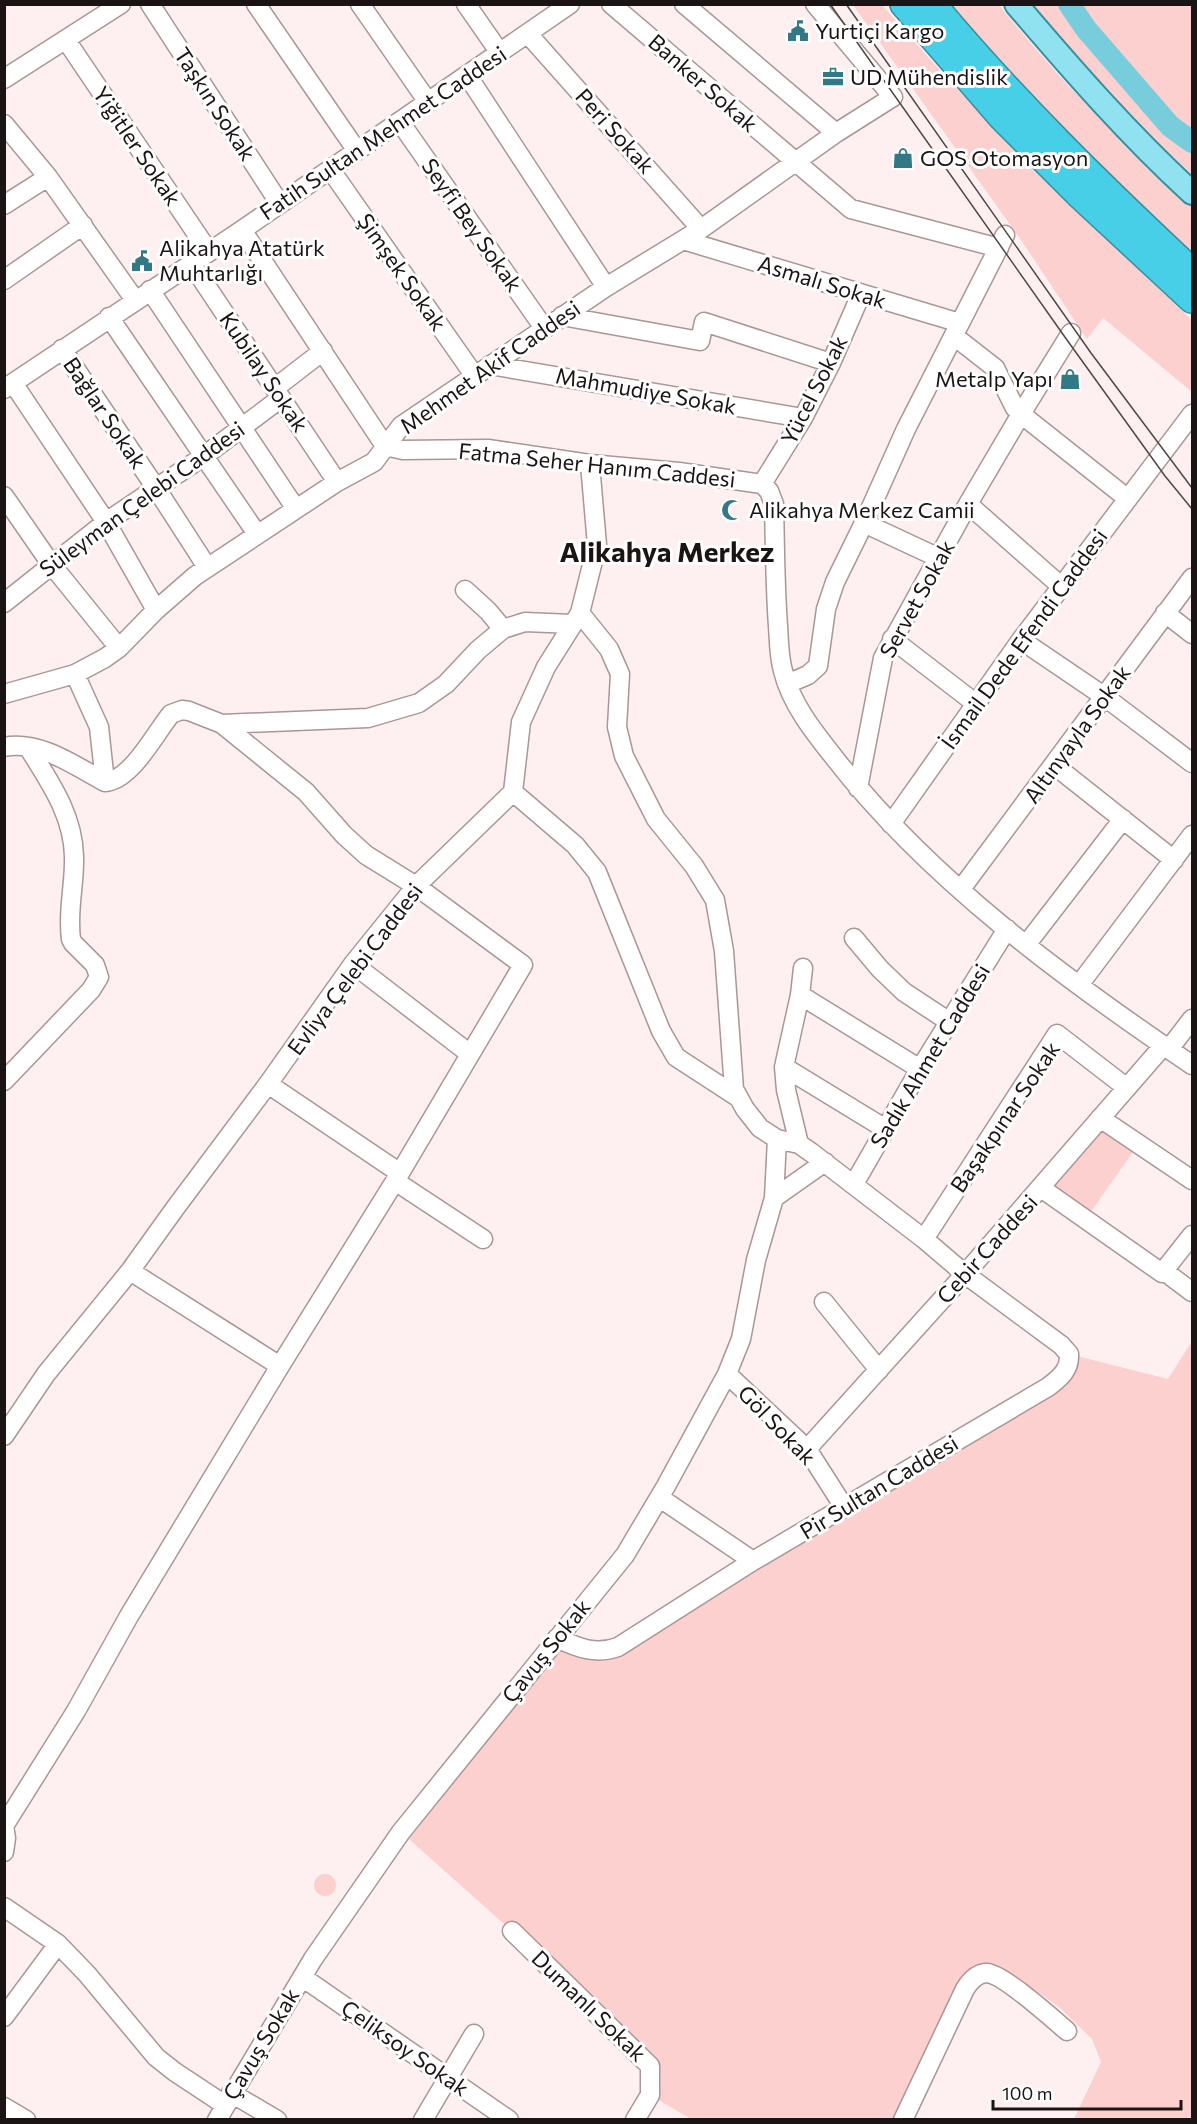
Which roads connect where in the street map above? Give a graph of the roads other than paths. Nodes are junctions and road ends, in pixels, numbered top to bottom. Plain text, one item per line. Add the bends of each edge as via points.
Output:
1 (121, 4) edge
2 (150, 4) edge
3 (256, 4) edge
4 (360, 4) edge
5 (466, 4) edge
6 (570, 4) edge
7 (612, 4) edge
8 (684, 4) edge
9 (815, 4) edge
10 (903, 4) edge
11 (932, 4) edge
12 (1016, 4) edge
13 (528, 34) junction
14 (66, 40) junction
15 (500, 53) junction
16 (467, 75) junction
17 (4, 80) edge
18 (428, 102) junction
19 (400, 122) junction
20 (4, 124) edge
21 (836, 133) junction
22 (357, 151) junction
23 (795, 162) junction
24 (330, 169) junction
25 (48, 177) junction
26 (1192, 193) edge
27 (280, 204) junction
28 (4, 205) edge
29 (83, 225) junction
30 (701, 229) junction
31 (242, 230) junction
32 (683, 240) junction
33 (208, 252) junction
34 (191, 263) junction
35 (1192, 272) edge
36 (4, 280) edge
37 (606, 287) junction
38 (861, 294) junction
39 (143, 295) junction
40 (1192, 299) edge
41 (562, 316) junction
42 (109, 317) junction
43 (544, 328) junction
44 (957, 329) junction
45 (1071, 333) dead end
46 (62, 349) junction
47 (323, 351) junction
48 (831, 363) junction
49 (490, 365) junction
50 (474, 375) junction
51 (9, 386) edge
52 (278, 393) junction
53 (1021, 414) junction
54 (1192, 414) edge
55 (803, 418) junction
56 (242, 426) junction
57 (385, 446) junction
58 (204, 456) junction
59 (590, 464) junction
60 (337, 482) junction
61 (762, 484) junction
62 (156, 488) junction
63 (4, 496) edge
64 (1128, 499) junction
65 (968, 504) junction
66 (296, 509) junction
67 (106, 522) junction
68 (864, 523) junction
69 (257, 534) junction
70 (939, 558) junction
71 (51, 564) junction
72 (207, 567) junction
73 (1192, 578) edge
74 (1062, 587) junction
75 (465, 590) dead end
76 (4, 603) edge
77 (156, 610) junction
78 (1166, 614) junction
79 (576, 618) junction
80 (503, 629) junction
81 (1192, 634) edge
82 (892, 639) junction
83 (1021, 640) junction
84 (119, 648) junction
85 (75, 674) junction
86 (787, 684) junction
87 (4, 694) edge
88 (1105, 697) junction
89 (975, 703) junction
90 (222, 724) junction
91 (4, 747) edge
92 (28, 747) junction
93 (1192, 763) edge
94 (1054, 765) junction
95 (105, 782) junction
96 (858, 788) junction
97 (513, 792) junction
98 (1123, 819) junction
99 (891, 824) junction
100 (1192, 835) edge
101 (1174, 860) junction
102 (416, 886) junction
103 (961, 889) junction
104 (1007, 929) junction
105 (854, 938) dead end
106 (1026, 945) junction
107 (353, 964) junction
108 (803, 968) dead end
109 (1079, 985) junction
110 (800, 995) junction
111 (1192, 1020) edge
112 (948, 1021) junction
113 (1167, 1047) junction
114 (470, 1054) junction
115 (1192, 1065) edge
116 (784, 1067) junction
117 (920, 1069) junction
118 (4, 1081) edge
119 (268, 1084) junction
120 (1127, 1088) junction
121 (738, 1098) junction
122 (1100, 1118) junction
123 (885, 1128) junction
124 (777, 1139) junction
125 (799, 1144) junction
126 (825, 1162) junction
127 (398, 1177) junction
128 (1192, 1180) edge
129 (855, 1184) junction
130 (1041, 1188) junction
131 (774, 1198) junction
132 (1192, 1235) edge
133 (483, 1239) dead end
134 (924, 1239) junction
135 (130, 1271) junction
136 (1163, 1272) junction
137 (965, 1274) junction
138 (1192, 1292) edge
139 (824, 1302) dead end
140 (280, 1366) junction
141 (879, 1370) junction
142 (727, 1374) junction
143 (4, 1436) edge
144 (807, 1449) junction
145 (660, 1498) junction
146 (844, 1507) junction
147 (753, 1561) junction
148 (557, 1638) junction
149 (4, 1826) edge
150 (4, 1852) edge
151 (4, 1907) edge
152 (512, 1931) dead end
153 (58, 1944) junction
154 (302, 1977) junction
155 (4, 2017) edge
156 (1067, 2031) dead end
157 (474, 2034) dead end
158 (448, 2078) junction
159 (224, 2106) edge
160 (4, 2107) edge
161 (26, 2120) edge
162 (277, 2120) edge
163 (423, 2120) edge
164 (509, 2120) edge
165 (635, 2120) edge
166 (903, 2120) edge

1 - 14 street
2 - 27 street, Taşkın Sokak
3 - 22 street
4 - 18 street
5 - 15 street
6 - 13 street, Fatih Sultan Mehmet Caddesi
7 - 23 street, Banker Sokak
8 - 21 street
9 - 21 street, Mehmet Akif Caddesi via 893,97
10 - 40 highway via 1002,117
11 - 35 highway via 1050,134
12 - 26 main road via 1103,105
13 - 15 street, Fatih Sultan Mehmet Caddesi
13 - 30 street, Peri Sokak
14 - 17 street
14 - 33 street, Yiğitler Sokak
15 - 16 street, Fatih Sultan Mehmet Caddesi
16 - 18 street, Fatih Sultan Mehmet Caddesi
16 - 37 street
18 - 19 street, Fatih Sultan Mehmet Caddesi
19 - 22 street, Fatih Sultan Mehmet Caddesi
19 - 43 street, Seyfi Bey Sokak
20 - 25 street
21 - 23 street, Mehmet Akif Caddesi
22 - 24 street, Fatih Sultan Mehmet Caddesi
23 - 30 street, Mehmet Akif Caddesi
23 - 44 street, Banker Sokak via 852,209 1002,241
24 - 27 street, Fatih Sultan Mehmet Caddesi
24 - 50 street, Şimşek Sokak
25 - 28 street
25 - 29 street
27 - 31 street, Fatih Sultan Mehmet Caddesi
29 - 36 street
29 - 39 street
30 - 32 street, Mehmet Akif Caddesi
31 - 33 street, Fatih Sultan Mehmet Caddesi
31 - 47 street
32 - 37 street, Mehmet Akif Caddesi
32 - 38 street, Asmalı Sokak
33 - 34 street, Fatih Sultan Mehmet Caddesi
34 - 39 street, Fatih Sultan Mehmet Caddesi
34 - 52 street, Kubilay Sokak
37 - 41 street, Mehmet Akif Caddesi
38 - 44 street, Asmalı Sokak
38 - 48 street, Yücel Sokak
39 - 42 street, Fatih Sultan Mehmet Caddesi
39 - 56 street
41 - 43 street, Mehmet Akif Caddesi
41 - 48 street via 700,341 704,322
42 - 46 street, Fatih Sultan Mehmet Caddesi
42 - 58 street
43 - 49 street, Mehmet Akif Caddesi
44 - 53 street via 995,368
44 - 68 street
45 - 53 street, Servet Sokak
46 - 51 street, Fatih Sultan Mehmet Caddesi
46 - 62 street, Bağlar Sokak
47 - 52 street, Süleyman Çelebi Caddesi
47 - 57 street
48 - 55 street, Yücel Sokak
49 - 50 street, Mehmet Akif Caddesi
49 - 55 street, Mahmudiye Sokak
50 - 57 street, Mehmet Akif Caddesi via 401,426
51 - 67 street
52 - 56 street, Süleyman Çelebi Caddesi
52 - 60 street, Kubilay Sokak
53 - 64 street
53 - 65 street, Servet Sokak
54 - 64 street, İsmail Dede Efendi Caddesi
55 - 61 street, Yücel Sokak
56 - 58 street, Süleyman Çelebi Caddesi
56 - 66 street
57 - 59 street, Fatma Seher Hanım Caddesi via 404,450 488,449
57 - 60 street, Mehmet Akif Caddesi via 374,462
58 - 62 street, Süleyman Çelebi Caddesi
58 - 69 street
59 - 61 street, Fatma Seher Hanım Caddesi
59 - 79 street via 597,545
60 - 66 street, Mehmet Akif Caddesi
61 - 86 street, Fatma Seher Hanım Caddesi via 774,504 777,606 782,669
62 - 67 street, Süleyman Çelebi Caddesi
62 - 72 street, Bağlar Sokak
63 - 71 street
64 - 74 street, İsmail Dede Efendi Caddesi
65 - 70 street, Servet Sokak
65 - 74 street
66 - 69 street, Mehmet Akif Caddesi
67 - 71 street, Süleyman Çelebi Caddesi
67 - 77 street
68 - 70 street
68 - 86 street via 829,597 818,666
69 - 72 street, Mehmet Akif Caddesi
70 - 82 street, Servet Sokak
71 - 76 street, Süleyman Çelebi Caddesi
71 - 84 street
72 - 77 street, Mehmet Akif Caddesi
73 - 78 street, Altınyayla Sokak
74 - 83 street, İsmail Dede Efendi Caddesi
75 - 80 street
77 - 84 street, Mehmet Akif Caddesi
78 - 81 street
78 - 88 street, Altınyayla Sokak
79 - 80 street via 525,622
79 - 97 street via 546,667 520,722
79 - 121 street via 609,650 620,674 617,727 624,756 656,819 694,866 715,900 724,951 734,1089
80 - 90 street via 446,684 419,703 368,718
82 - 89 street
82 - 96 street, Servet Sokak via 879,670
83 - 88 street
83 - 89 street, İsmail Dede Efendi Caddesi
84 - 85 street, Mehmet Akif Caddesi
85 - 87 street, Mehmet Akif Caddesi
85 - 95 street via 99,727
86 - 96 street, Fatma Seher Hanım Caddesi via 804,717
88 - 93 street
88 - 94 street, Altınyayla Sokak
89 - 99 street, İsmail Dede Efendi Caddesi
90 - 95 street via 189,711 176,711 125,773
90 - 102 street via 306,792 355,846
91 - 92 street
92 - 95 street via 45,751
92 - 118 street via 69,820 75,857 71,939 95,965 99,977
94 - 98 street
94 - 103 street, Altınyayla Sokak
96 - 99 street, Fatma Seher Hanım Caddesi
97 - 102 street, Evliya Çelebi Caddesi
97 - 121 street via 575,845 597,872 661,1030 676,1057
98 - 101 street
98 - 106 street
99 - 103 street, Fatma Seher Hanım Caddesi
100 - 101 street
101 - 109 street
102 - 107 street, Evliya Çelebi Caddesi
102 - 114 street via 523,965
103 - 104 street, Fatma Seher Hanım Caddesi
104 - 106 street, Fatma Seher Hanım Caddesi
104 - 112 street, Sadık Ahmet Caddesi
105 - 112 street via 899,987
106 - 109 street, Fatma Seher Hanım Caddesi
107 - 114 street
107 - 119 street, Evliya Çelebi Caddesi
108 - 110 street
109 - 113 street, Fatma Seher Hanım Caddesi
110 - 116 street
110 - 117 street
111 - 113 street, Cebir Caddesi
112 - 117 street, Sadık Ahmet Caddesi
113 - 115 street, Fatma Seher Hanım Caddesi
113 - 120 street, Cebir Caddesi
114 - 127 street
116 - 123 street
116 - 125 street
117 - 123 street, Sadık Ahmet Caddesi
119 - 127 street
119 - 135 street, Evliya Çelebi Caddesi
120 - 122 street, Cebir Caddesi
120 - 134 street, Başakpınar Sokak via 1057,1034
121 - 124 street via 760,1128
122 - 128 street
122 - 130 street, Cebir Caddesi
123 - 129 street, Sadık Ahmet Caddesi
124 - 125 street
124 - 131 street, Çavuş Sokak
125 - 126 street
126 - 129 street
126 - 131 street
127 - 133 street
127 - 140 street
129 - 134 street
130 - 136 street
130 - 137 street, Cebir Caddesi
131 - 142 street, Çavuş Sokak via 756,1260 741,1339
132 - 136 street
134 - 137 street
135 - 140 street
135 - 143 street, Evliya Çelebi Caddesi via 53,1365
136 - 138 street
137 - 141 street, Cebir Caddesi
137 - 146 street, Pir Sultan Caddesi via 1061,1345 1069,1354 1070,1364 1048,1387
139 - 141 street
140 - 149 street
141 - 144 street, Cebir Caddesi
142 - 144 street, Göl Sokak
142 - 145 street, Çavuş Sokak
144 - 146 street, Göl Sokak
145 - 147 street
145 - 148 street, Çavuş Sokak via 625,1555
146 - 147 street, Pir Sultan Caddesi
147 - 148 street, Pir Sultan Caddesi via 618,1647 599,1652
148 - 154 street, Çavuş Sokak via 401,1832
149 - 150 street
151 - 153 street
152 - 165 street, Dumanlı Sokak via 650,2066 650,2095
153 - 155 street
153 - 159 street via 156,2058
154 - 158 street, Çeliksoy Sokak
154 - 159 street, Çavuş Sokak
156 - 166 street via 999,1978 980,1974 965,1989
157 - 158 street
158 - 163 street
158 - 164 street, Çeliksoy Sokak
159 - 162 street
160 - 161 street

